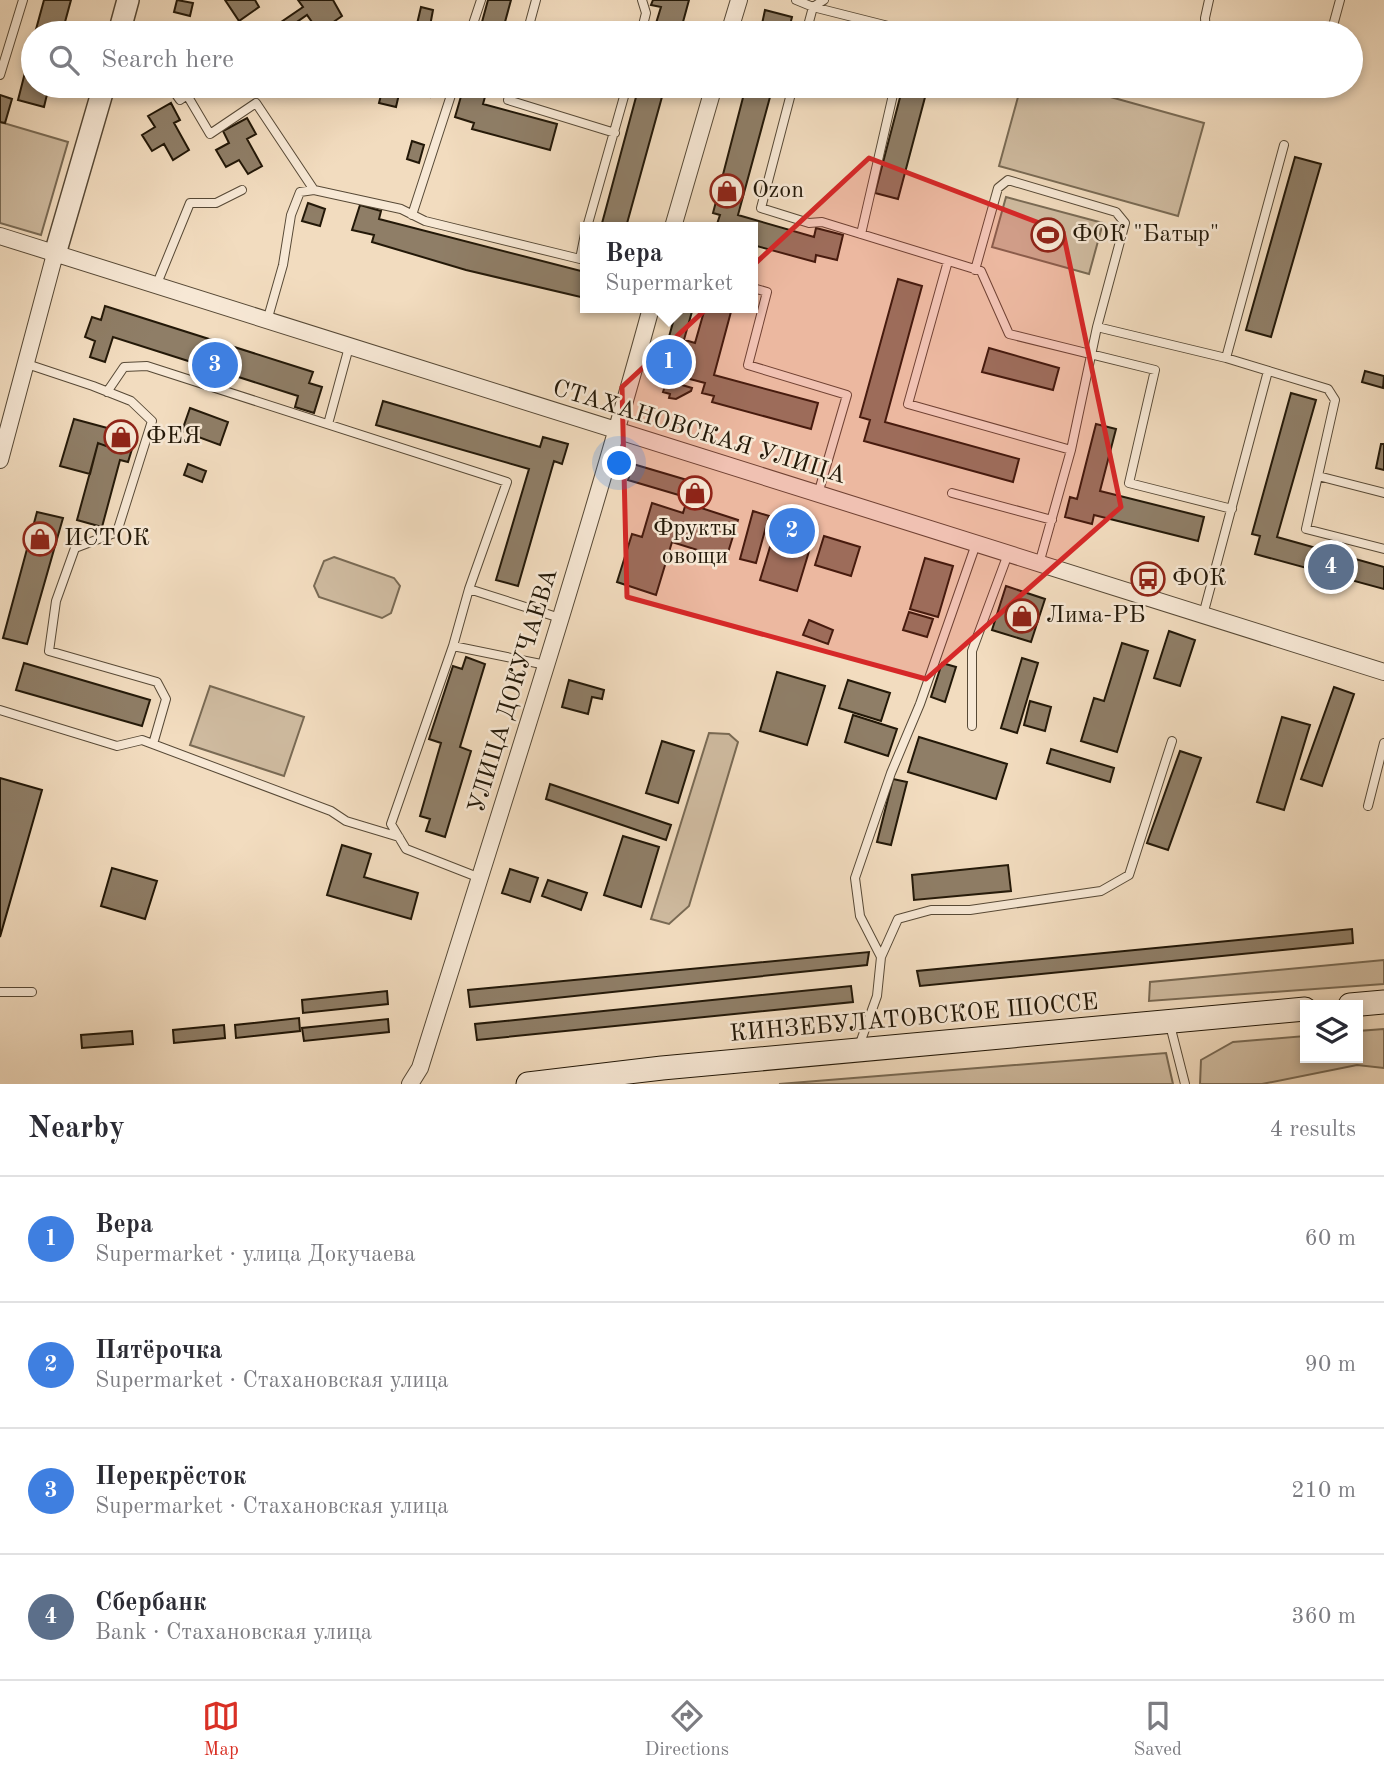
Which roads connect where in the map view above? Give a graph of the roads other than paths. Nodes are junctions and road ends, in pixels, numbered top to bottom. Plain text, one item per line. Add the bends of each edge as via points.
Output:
1 (23, 0) edge
2 (128, 0) edge
3 (481, 0) edge
4 (536, 0) edge
5 (642, 0) edge
6 (739, 0) edge
7 (796, 0) edge
8 (824, 0) edge
9 (1209, 0) edge
10 (1340, 0) edge
11 (813, 7) junction
12 (122, 21) edge
13 (475, 21) edge
14 (530, 21) edge
15 (644, 21) edge
16 (733, 21) edge
17 (809, 21) edge
18 (868, 21) edge
19 (1205, 21) edge
20 (1334, 21) edge
21 (0, 75) edge
22 (100, 98) edge
23 (189, 98) edge
24 (450, 98) edge
25 (509, 98) edge
26 (624, 98) edge
27 (711, 98) edge
28 (790, 98) edge
29 (892, 98) edge
30 (615, 133) junction
31 (1284, 145) dead end
32 (242, 190) dead end
33 (314, 190) junction
34 (412, 215) junction
35 (588, 222) edge
36 (674, 222) edge
37 (860, 234) junction
38 (0, 236) edge
39 (55, 254) junction
40 (580, 259) edge
41 (948, 261) junction
42 (975, 270) junction
43 (156, 286) junction
44 (758, 289) edge
45 (650, 313) edge
46 (267, 321) junction
47 (1097, 327) junction
48 (349, 347) junction
49 (1092, 354) junction
50 (1226, 358) junction
51 (26, 364) junction
52 (1268, 371) junction
53 (107, 392) junction
54 (328, 424) junction
55 (617, 431) junction
56 (1071, 450) junction
57 (0, 460) edge
58 (1318, 476) junction
59 (952, 493) dead end
60 (818, 494) junction
61 (1384, 494) edge
62 (1231, 509) junction
63 (1052, 520) junction
64 (976, 544) junction
65 (1384, 549) edge
66 (1008, 554) junction
67 (1040, 564) junction
68 (469, 589) junction
69 (1203, 615) junction
70 (560, 618) junction
71 (453, 646) junction
72 (546, 665) junction
73 (1384, 672) edge
74 (0, 710) edge
75 (972, 726) dead end
76 (1171, 741) dead end
77 (1384, 743) edge
78 (153, 744) junction
79 (1368, 806) dead end
80 (399, 836) junction
81 (480, 878) junction
82 (881, 957) junction
83 (0, 992) edge
84 (32, 992) dead end
85 (1384, 1002) edge
86 (1363, 1004) edge
87 (1300, 1009) edge
88 (1169, 1022) junction
89 (857, 1052) junction
90 (627, 1078) edge
91 (587, 1081) edge
92 (543, 1083) edge
93 (410, 1084) edge
94 (1185, 1084) edge

1 - 21 lane
2 - 12 street
3 - 13 lane
4 - 14 lane
5 - 15 lane
6 - 16 street
7 - 11 lane
8 - 11 lane
9 - 19 lane
10 - 20 lane
11 - 17 lane
11 - 18 lane
22 - 39 street
23 - 33 lane via 210,134 256,103
24 - 34 lane
25 - 30 lane
26 - 30 lane
27 - 36 street
28 - 37 lane via 761,208
29 - 37 lane
30 - 35 lane
31 - 50 lane
32 - 43 lane via 216,203 190,203
33 - 34 lane
33 - 46 lane via 300,192 291,215
34 - 40 lane
37 - 41 lane
38 - 39 street, СТАХАНОВСКАЯ УЛИЦА
39 - 43 street, СТАХАНОВСКАЯ УЛИЦА
39 - 51 street
41 - 42 lane
41 - 56 lane via 908,404
42 - 47 lane via 998,187 1008,180 1116,212 1125,223
42 - 49 lane via 981,271 1009,334
43 - 46 street, СТАХАНОВСКАЯ УЛИЦА
44 - 60 lane via 767,292 748,365 847,395
45 - 55 street, УЛИЦА ДОКУЧАЕВА
46 - 48 street, СТАХАНОВСКАЯ УЛИЦА
47 - 49 lane
47 - 50 lane
48 - 54 lane
48 - 55 street, СТАХАНОВСКАЯ УЛИЦА
49 - 56 lane
49 - 62 lane via 1155,370 1129,483
50 - 52 lane
51 - 53 lane
51 - 57 street
52 - 58 lane via 1328,389 1335,400
52 - 62 lane
53 - 54 lane via 124,367 147,366
53 - 78 lane via 131,401 152,421 117,532 75,548 56,601 48,651 157,682 166,699
54 - 68 lane via 507,482
55 - 60 street, СТАХАНОВСКАЯ УЛИЦА
55 - 70 street, УЛИЦА ДОКУЧАЕВА
56 - 63 lane
58 - 61 lane
58 - 65 lane via 1306,529
59 - 63 lane
60 - 64 street, СТАХАНОВСКАЯ УЛИЦА
62 - 69 lane
63 - 67 lane
64 - 66 street, СТАХАНОВСКАЯ УЛИЦА
64 - 82 lane via 855,878 860,916
66 - 67 street, СТАХАНОВСКАЯ УЛИЦА
66 - 75 lane via 972,651
67 - 69 street, СТАХАНОВСКАЯ УЛИЦА
68 - 70 lane
68 - 71 lane
69 - 73 street, СТАХАНОВСКАЯ УЛИЦА
70 - 72 street, УЛИЦА ДОКУЧАЕВА
71 - 72 lane
71 - 80 lane via 391,824
72 - 81 street, УЛИЦА ДОКУЧАЕВА
74 - 78 lane via 117,746 142,740
76 - 82 lane via 1129,876 1101,891 970,910 931,910 898,919
77 - 79 lane
78 - 80 lane via 331,811 346,821
80 - 81 lane via 406,849
81 - 93 street, УЛИЦА ДОКУЧАЕВА via 420,1068
82 - 89 lane via 877,996
83 - 84 lane
85 - 86 main road
87 - 88 main road, КИНЗЕБУЛАТОВСКОЕ ШОССЕ
88 - 89 main road, КИНЗЕБУЛАТОВСКОЕ ШОССЕ
88 - 94 lane
89 - 90 main road, КИНЗЕБУЛАТОВСКОЕ ШОССЕ
90 - 91 main road, КИНЗЕБУЛАТОВСКОЕ ШОССЕ
91 - 92 main road, КИНЗЕБУЛАТОВСКОЕ ШОССЕ

